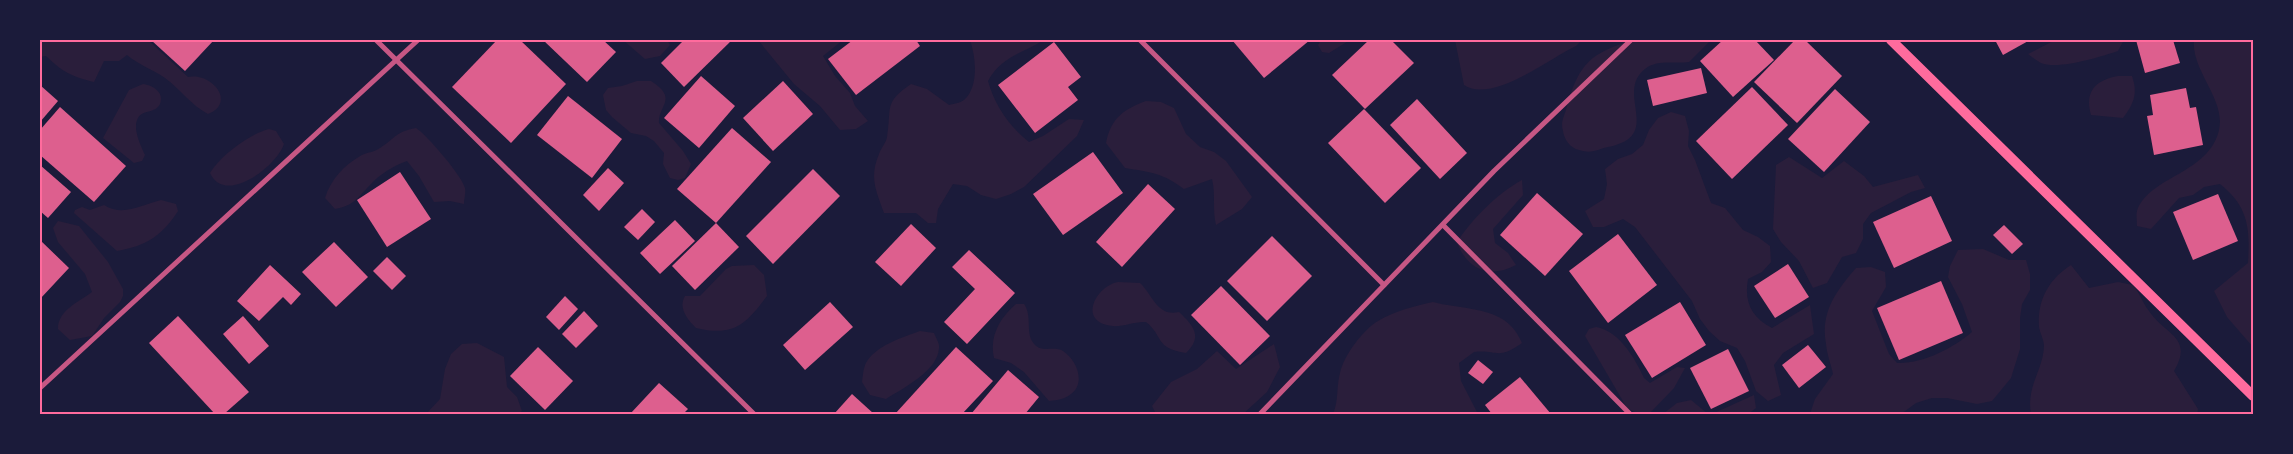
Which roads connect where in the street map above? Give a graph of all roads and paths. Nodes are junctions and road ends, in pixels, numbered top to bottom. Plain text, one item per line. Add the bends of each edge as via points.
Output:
1 (376, 40) edge
2 (418, 40) edge
3 (1140, 40) edge
4 (1631, 40) edge
5 (1890, 40) edge
6 (397, 59) junction
7 (1443, 225) junction
8 (1384, 285) junction
9 (40, 388) edge
10 (2253, 396) edge
11 (754, 414) edge
12 (1260, 414) edge
13 (1630, 414) edge

1 - 6 street
2 - 6 street
3 - 8 street
4 - 7 street via 1494,171
5 - 10 main road
6 - 9 street
6 - 11 street
7 - 8 street
7 - 13 street
8 - 12 street

